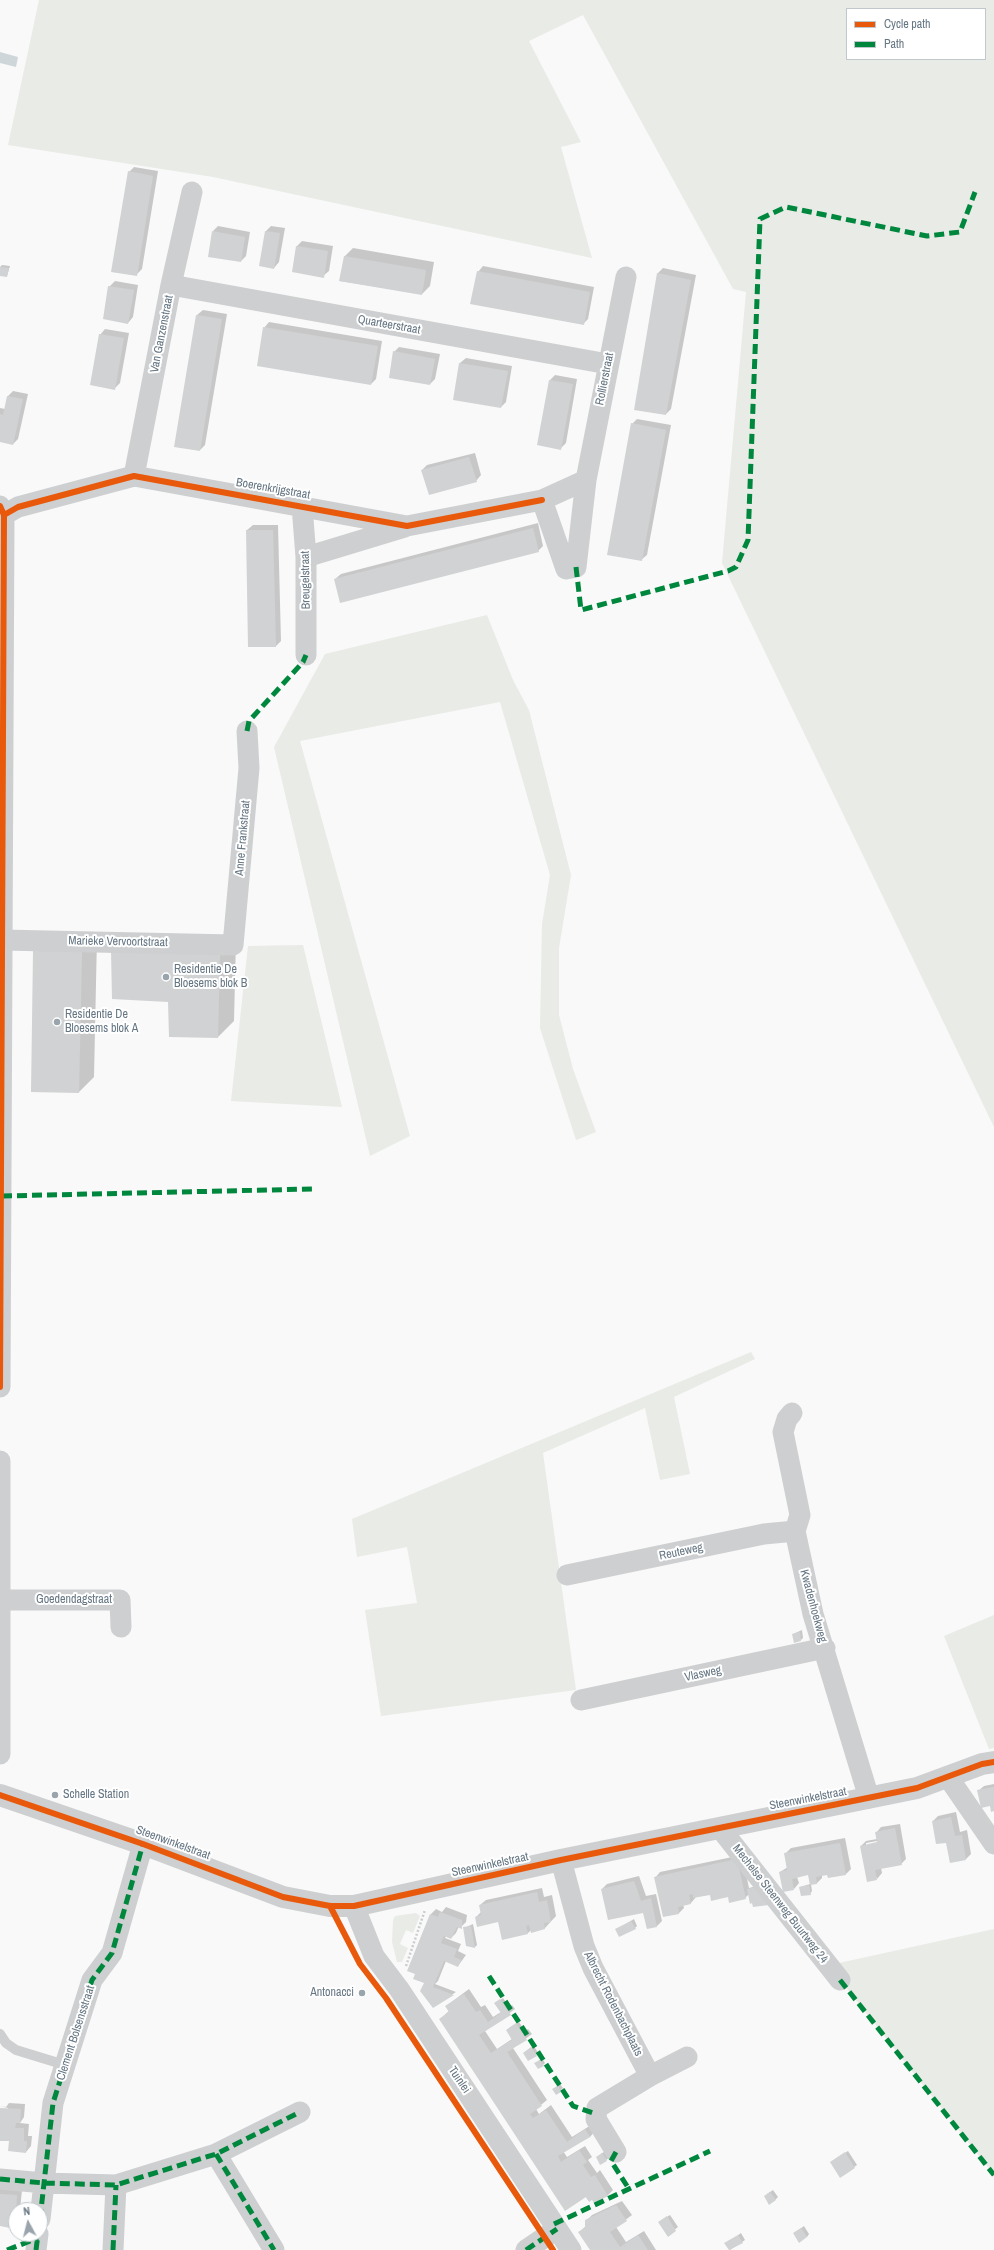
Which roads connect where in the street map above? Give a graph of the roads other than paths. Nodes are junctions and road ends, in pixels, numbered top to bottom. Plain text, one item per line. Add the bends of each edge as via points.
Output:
1 (192, 192) dead end
2 (626, 278) dead end
3 (171, 286) junction
4 (608, 364) junction
5 (134, 476) junction
6 (586, 480) junction
7 (542, 500) junction
8 (302, 506) junction
9 (2, 510) edge
10 (407, 526) junction
11 (306, 557) junction
12 (306, 655) dead end
13 (247, 731) dead end
14 (2, 940) junction
15 (233, 945) joint
16 (0, 1387) edge
17 (792, 1413) dead end
18 (0, 1461) edge
19 (795, 1531) junction
20 (567, 1575) dead end
21 (0, 1600) edge
22 (121, 1627) dead end
23 (825, 1648) junction
24 (581, 1700) dead end
25 (0, 1754) edge
26 (994, 1762) edge
27 (948, 1777) junction
28 (0, 1795) edge
29 (869, 1798) junction
30 (720, 1828) junction
31 (143, 1844) junction
32 (994, 1844) edge
33 (561, 1860) junction
34 (354, 1906) junction
35 (840, 1980) dead end
36 (0, 2034) edge
37 (687, 2057) dead end
38 (65, 2065) junction
39 (650, 2076) junction
40 (300, 2112) dead end
41 (616, 2152) dead end
42 (216, 2154) junction
43 (0, 2179) edge
44 (44, 2183) junction
45 (116, 2185) junction
46 (42, 2202) edge
47 (557, 2229) junction
48 (113, 2250) edge
49 (274, 2250) edge
50 (526, 2250) edge
51 (571, 2250) edge

1 - 3 street, Van Ganzenstraat
2 - 4 street, Rollierstraat
3 - 4 street, Quarteerstraat
3 - 5 street, Van Ganzenstraat
4 - 6 street, Rollierstraat
5 - 8 street, Boerenkrijgstraat
5 - 9 street, Boerenkrijgstraat
6 - 7 street, Boerenkrijgstraat
6 - 7 street, Rollierstraat via 576,567 566,569
7 - 10 street, Boerenkrijgstraat
8 - 10 street, Boerenkrijgstraat
8 - 11 street, Breugelstraat
9 - 14 street
10 - 11 street
11 - 12 street, Breugelstraat
13 - 15 street, Anne Frankstraat via 249,768
14 - 15 street, Marieke Vervoortstraat
14 - 16 street
17 - 19 street, Kwadenhoekweg via 783,1432 800,1515
18 - 21 street
19 - 20 street, Reuteweg via 764,1534
19 - 23 street, Kwadenhoekweg via 814,1614
21 - 22 street, Goedendagstraat via 120,1600
21 - 25 street
23 - 24 street, Vlasweg
23 - 29 street, Kwadenhoekweg
26 - 27 street, Steenwinkelstraat
27 - 29 street, Steenwinkelstraat via 917,1788
27 - 32 street
28 - 31 street, Steenwinkelstraat
29 - 30 street, Steenwinkelstraat
30 - 33 street, Steenwinkelstraat
30 - 35 street, Mechelse Steenweg Buurtweg 24
31 - 34 street, Steenwinkelstraat via 283,1897 330,1906
31 - 38 street, Clement Bolsensstraat via 112,1953 92,1980
33 - 34 street, Steenwinkelstraat
33 - 39 street, Albrecht Rodenbachplaats via 584,1946 593,1968
34 - 47 street, Tuinlei via 374,1956 399,1989
36 - 38 lane via 6,2043 16,2050
37 - 39 street
38 - 44 street, Clement Bolsensstraat via 53,2103
39 - 41 street via 597,2108 596,2119
40 - 42 street
42 - 45 street
42 - 49 street
43 - 44 street
44 - 45 street
44 - 46 street, Clement Bolsensstraat
45 - 48 street
47 - 50 street
47 - 51 street, Tuinlei

